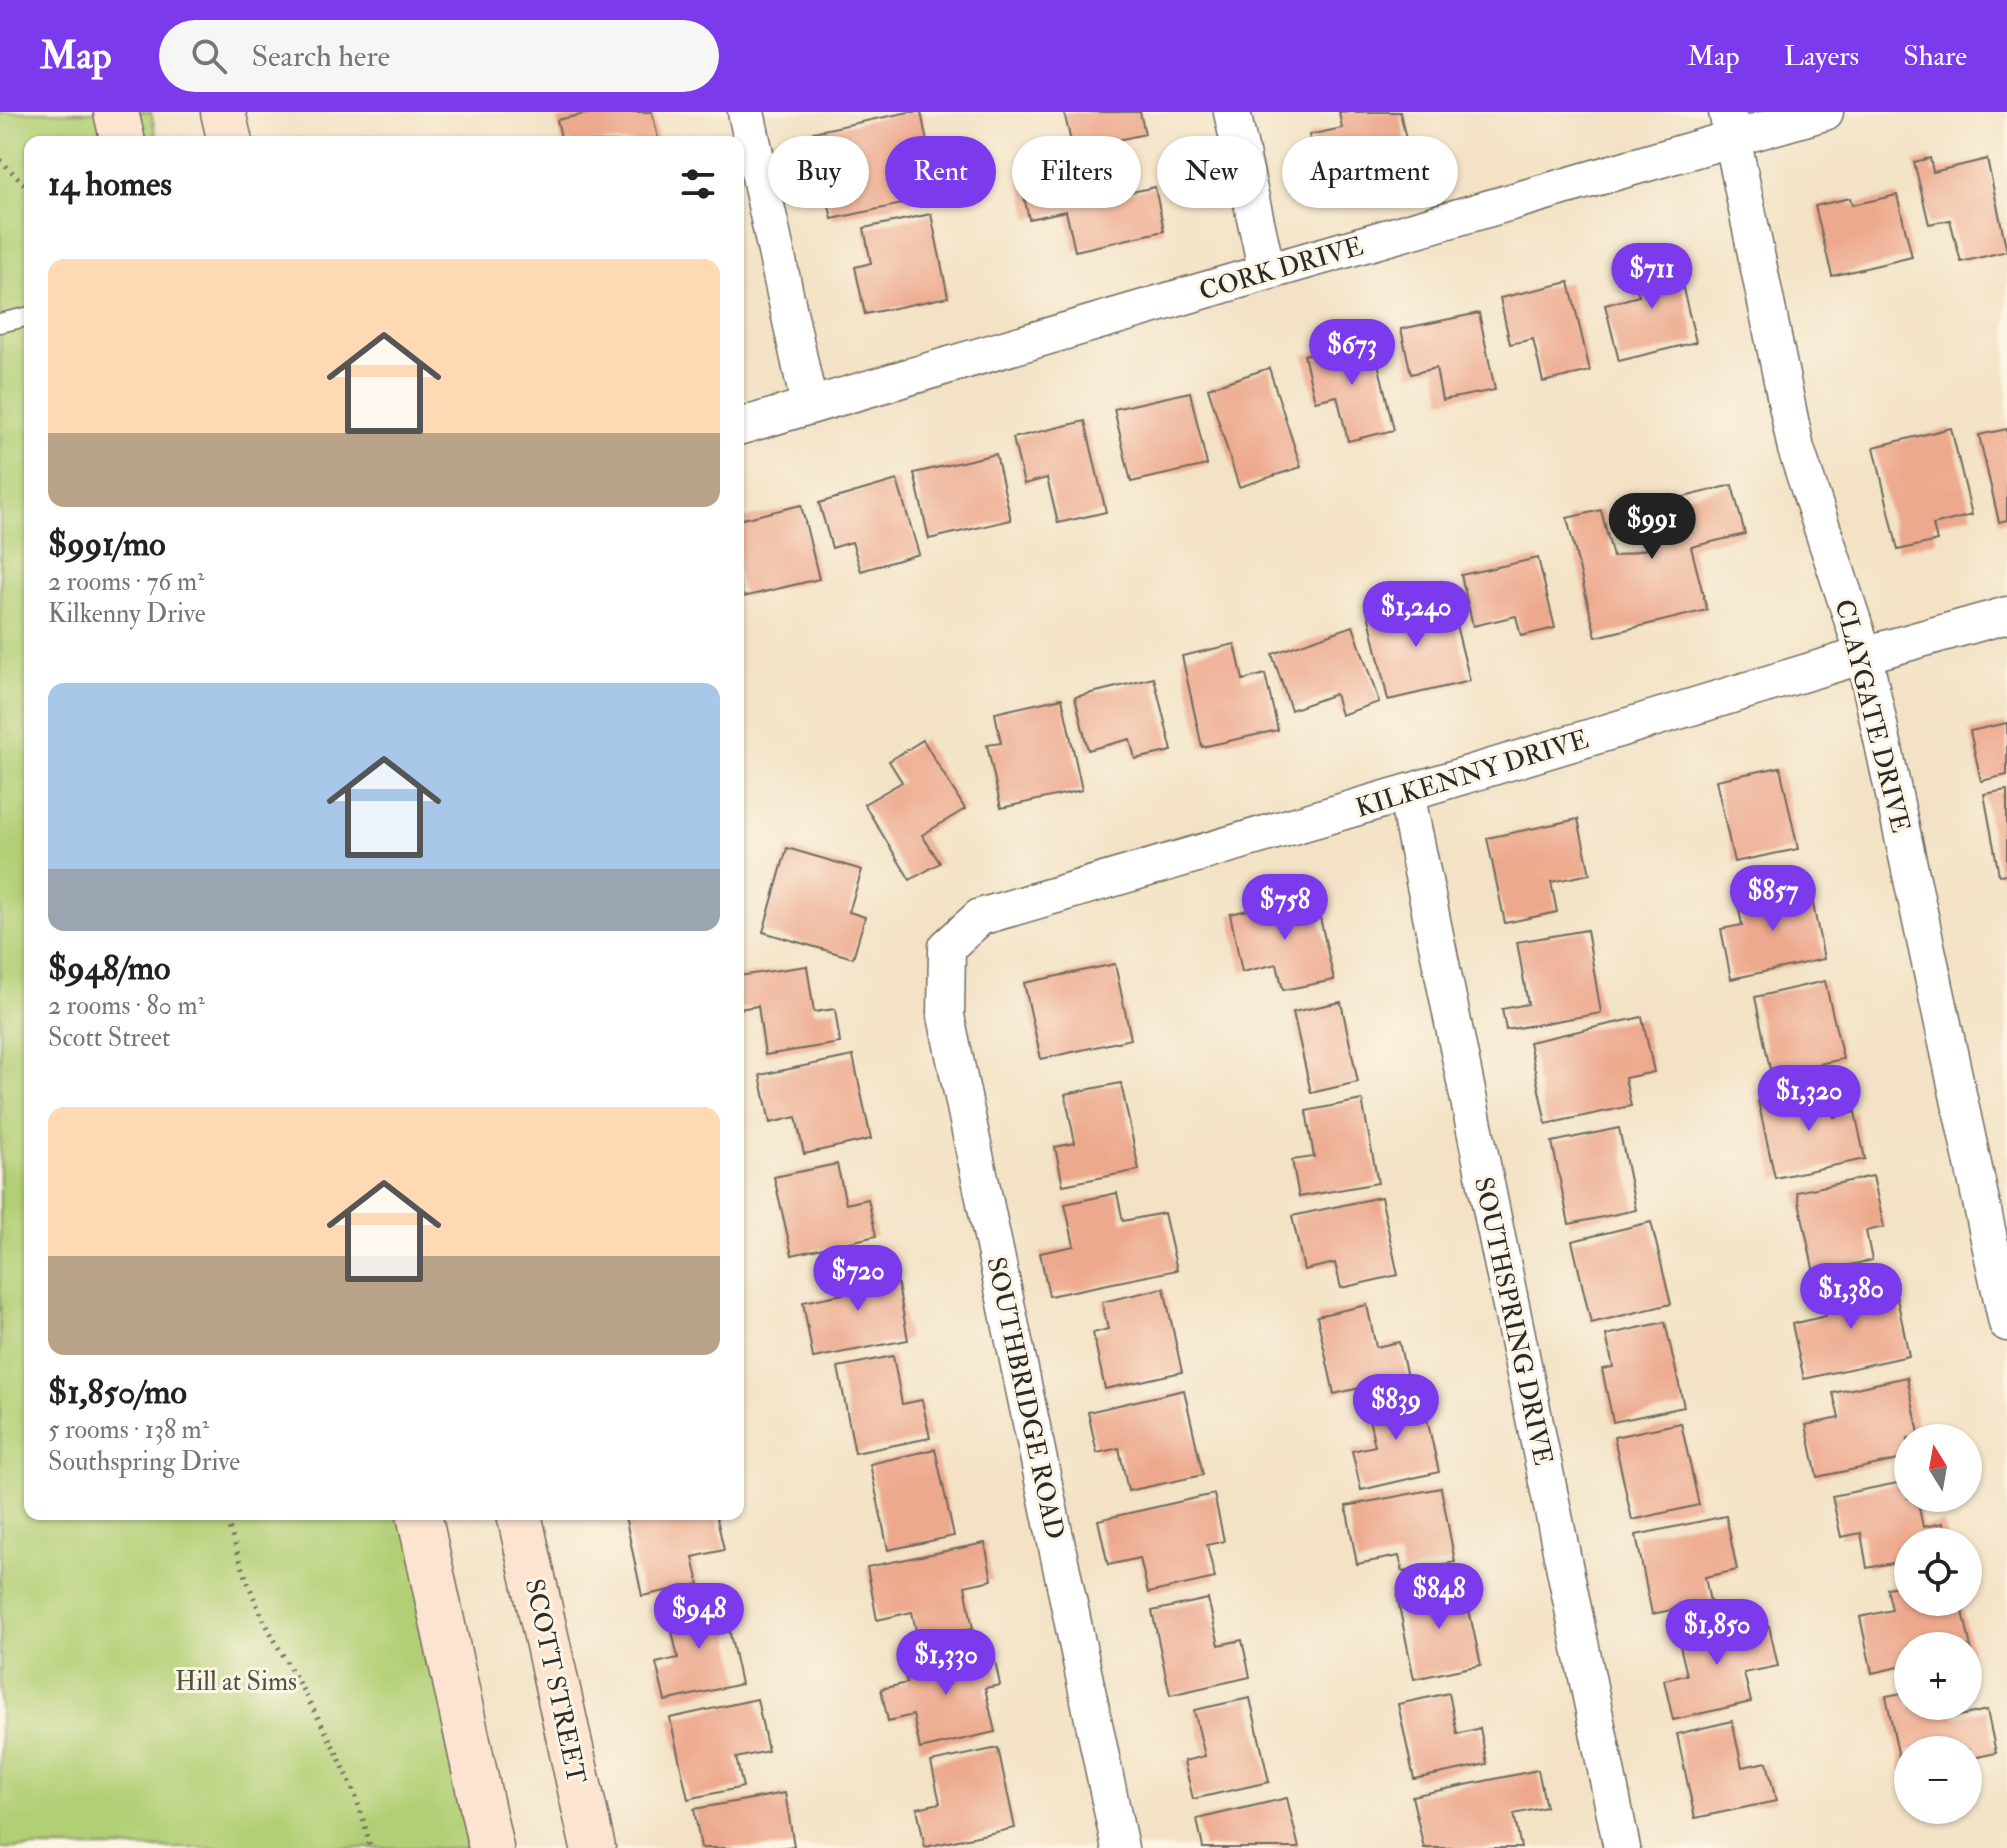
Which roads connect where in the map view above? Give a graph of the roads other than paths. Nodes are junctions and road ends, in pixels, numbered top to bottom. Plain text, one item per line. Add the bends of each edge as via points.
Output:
1 (116, 112) edge
2 (223, 112) edge
3 (746, 112) edge
4 (1232, 112) edge
5 (1825, 112) edge
6 (1730, 124) edge
7 (122, 136) edge
8 (229, 136) edge
9 (1267, 272) junction
10 (24, 317) edge
11 (0, 323) edge
12 (809, 405) junction
13 (744, 425) edge
14 (2007, 615) edge
15 (1864, 655) junction
16 (1406, 793) junction
17 (947, 947) joint
18 (2007, 1323) edge
19 (420, 1520) edge
20 (520, 1520) edge
21 (491, 1848) edge
22 (593, 1848) edge
23 (1120, 1848) edge
24 (1622, 1848) edge

1 - 7 main road
2 - 8 main road
3 - 12 street
4 - 9 street
5 - 6 street, CORK DRIVE
6 - 9 street, CORK DRIVE
6 - 15 street, CLAYGATE DRIVE via 1796,449
9 - 12 street, CORK DRIVE
10 - 11 lane
12 - 13 street, CORK DRIVE
14 - 15 street, KILKENNY DRIVE
15 - 16 street, KILKENNY DRIVE
15 - 18 street, CLAYGATE DRIVE
16 - 17 street, KILKENNY DRIVE via 980,917
16 - 24 street, SOUTHSPRING DRIVE
17 - 23 street, SOUTHBRIDGE ROAD via 946,1016
19 - 21 main road
20 - 22 main road, SCOTT STREET

